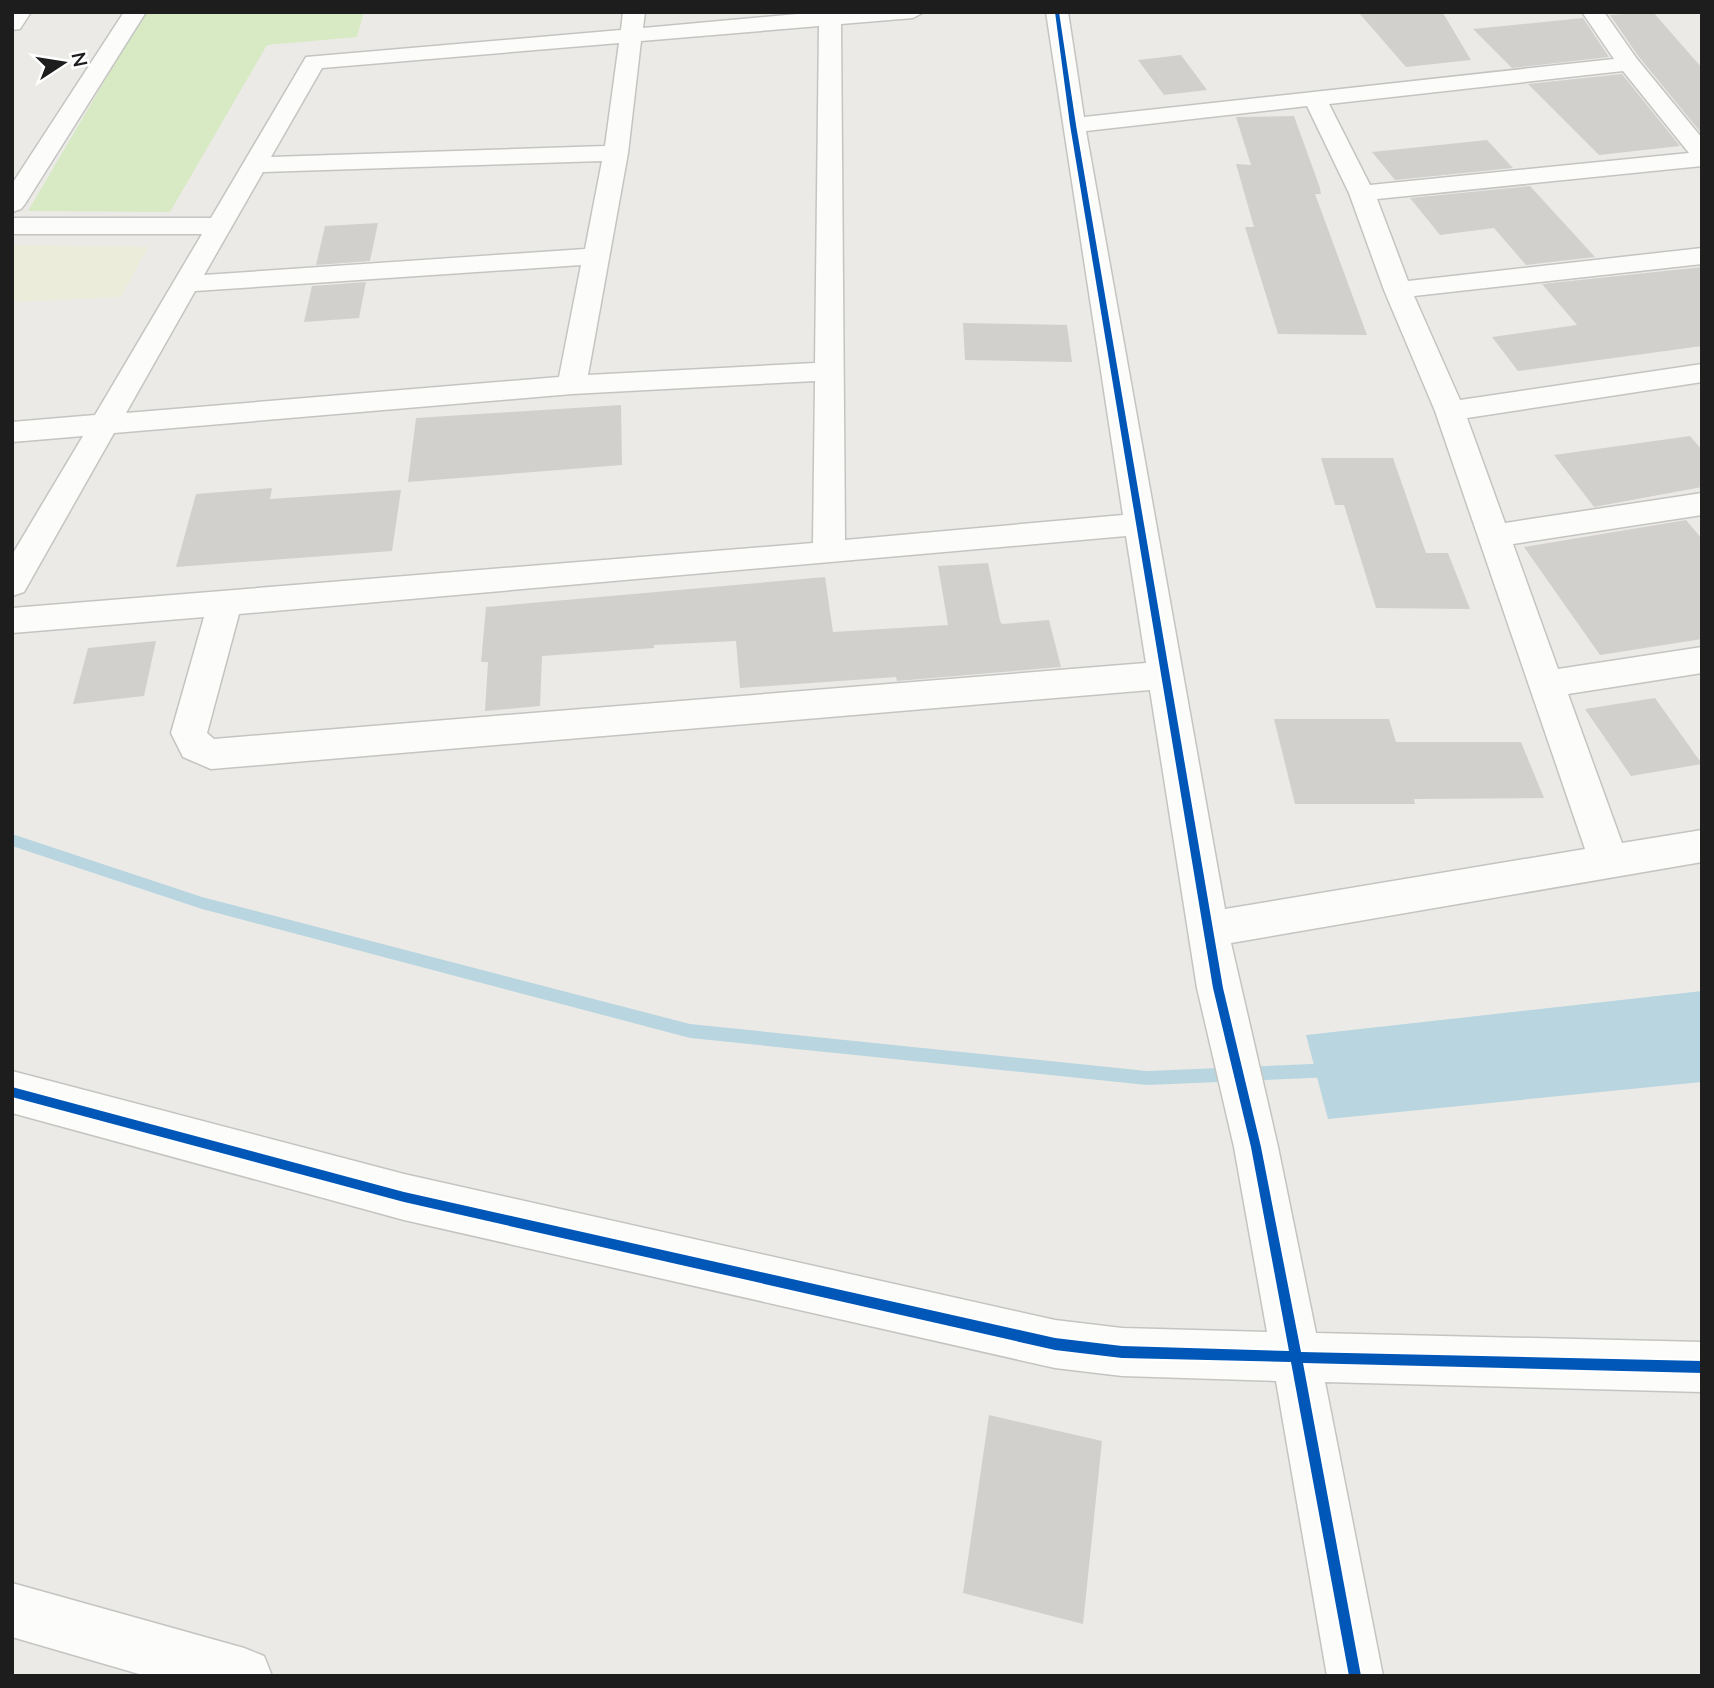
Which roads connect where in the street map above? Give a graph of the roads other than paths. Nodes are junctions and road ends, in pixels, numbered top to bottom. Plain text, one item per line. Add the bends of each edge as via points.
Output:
1 (20, 12) edge
2 (135, 12) edge
3 (913, 12) edge
4 (1057, 12) edge
5 (1593, 12) edge
6 (830, 15) edge
7 (12, 23) edge
8 (632, 24) edge
9 (1629, 64) junction
10 (1314, 98) junction
11 (1073, 125) junction
12 (616, 153) junction
13 (1702, 157) edge
14 (254, 165) junction
15 (1362, 193) junction
16 (12, 204) edge
17 (12, 226) edge
18 (218, 226) junction
19 (596, 256) junction
20 (1702, 256) edge
21 (186, 284) junction
22 (1398, 290) junction
23 (829, 371) junction
24 (1702, 373) edge
25 (572, 385) junction
26 (1450, 411) junction
27 (103, 426) junction
28 (12, 432) edge
29 (1702, 504) edge
30 (1140, 524) junction
31 (1495, 536) junction
32 (828, 553) junction
33 (12, 584) edge
34 (225, 603) junction
35 (12, 621) edge
36 (1702, 660) edge
37 (1166, 676) junction
38 (1547, 684) junction
39 (1702, 846) edge
40 (1609, 862) junction
41 (1208, 929) junction
42 (12, 1092) edge
43 (1296, 1357) junction
44 (1702, 1367) edge
45 (12, 1610) edge
46 (244, 1676) edge
47 (1356, 1676) edge

1 - 7 street
2 - 16 street
3 - 6 street
4 - 11 street
5 - 9 street
6 - 8 street
6 - 23 street
8 - 12 street
8 - 14 street via 314,62
9 - 10 street
9 - 13 street
10 - 11 street
10 - 15 street
11 - 30 street
12 - 14 street
12 - 19 street
13 - 15 street
14 - 18 street
15 - 22 street
17 - 18 street
18 - 21 street
19 - 21 street
19 - 25 street
20 - 22 street
21 - 27 street
22 - 26 street
23 - 25 street
23 - 32 street
24 - 26 street
25 - 27 street
26 - 31 street
27 - 28 street
27 - 33 street
29 - 31 street
30 - 32 street
30 - 37 street
31 - 38 street
32 - 34 street
34 - 35 street
34 - 37 street via 189,733 196,747 211,754
36 - 38 street
37 - 41 street
38 - 40 street
39 - 40 street
40 - 41 street
41 - 43 street
42 - 43 street via 404,1197 1055,1344 1122,1353
43 - 44 street
43 - 47 street
45 - 46 street

